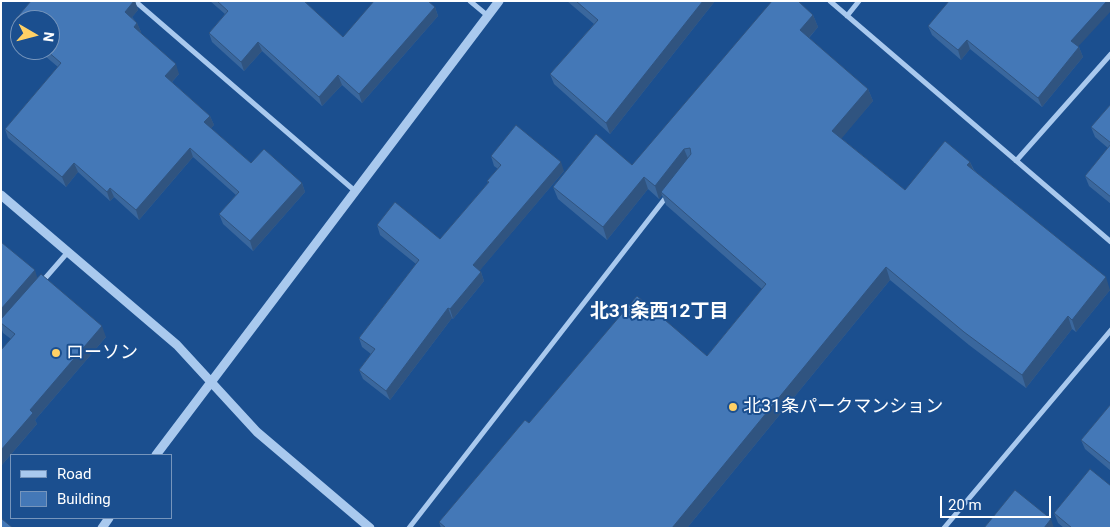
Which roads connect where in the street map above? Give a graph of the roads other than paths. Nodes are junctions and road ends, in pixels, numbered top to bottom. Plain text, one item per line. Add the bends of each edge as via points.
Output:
1 (135, 1) edge
2 (470, 1) edge
3 (499, 1) edge
4 (830, 1) edge
5 (859, 1) edge
6 (488, 16) junction
7 (847, 16) junction
8 (1111, 54) edge
9 (1016, 161) junction
10 (674, 187) edge
11 (355, 191) junction
12 (1, 195) edge
13 (1111, 242) edge
14 (68, 252) junction
15 (38, 287) edge
16 (1111, 330) edge
17 (210, 382) junction
18 (157, 454) edge
19 (370, 528) edge
20 (409, 528) edge
21 (944, 528) edge

1 - 11 street
2 - 6 street
3 - 6 street
4 - 7 street
5 - 7 street
6 - 11 street
7 - 9 street
8 - 9 street
9 - 13 street
10 - 20 street
11 - 17 street
12 - 14 street
14 - 15 street
14 - 17 street via 177,345
16 - 21 street
17 - 18 street
17 - 19 street via 257,432

